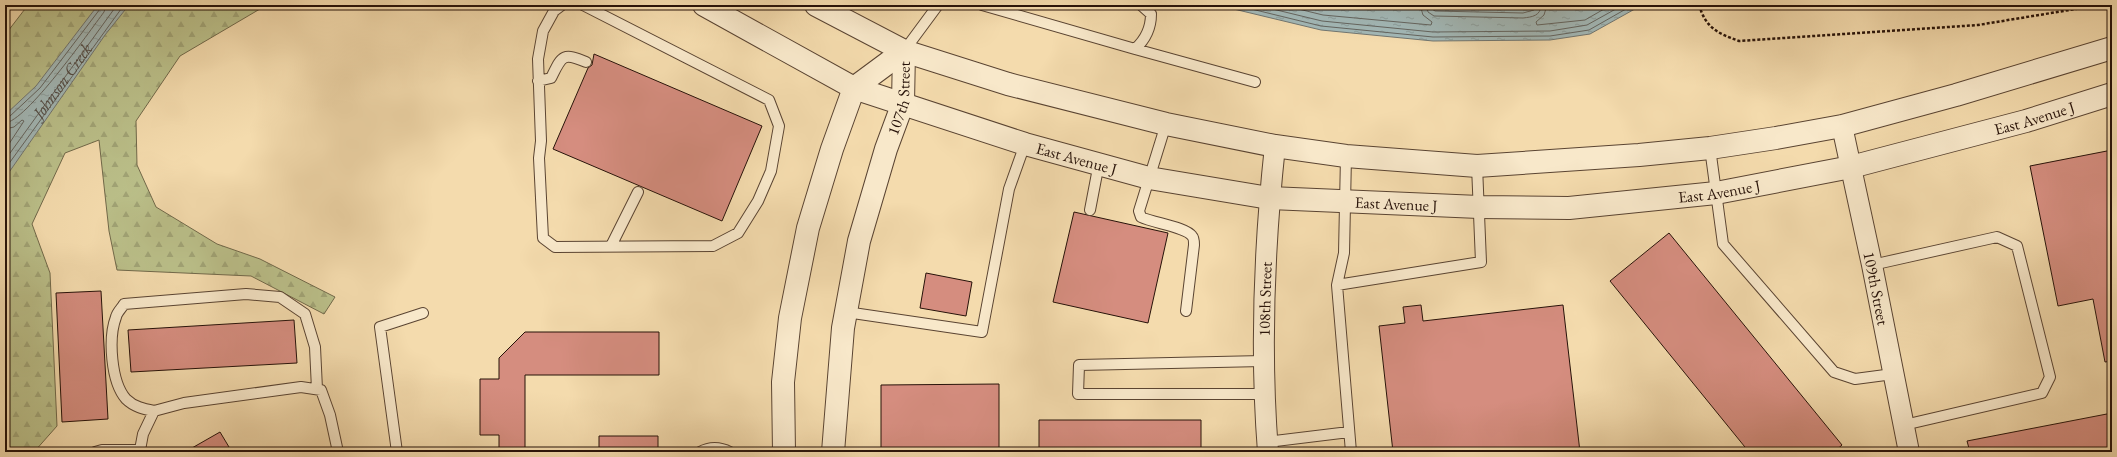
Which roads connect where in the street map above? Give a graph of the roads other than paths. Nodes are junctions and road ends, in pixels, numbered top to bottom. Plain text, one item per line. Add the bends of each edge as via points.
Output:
1 (562, 5) edge
2 (583, 5) edge
3 (704, 5) edge
4 (816, 5) edge
5 (938, 5) edge
6 (982, 5) edge
7 (1141, 5) edge
8 (2112, 48) edge
9 (1135, 49) junction
10 (904, 51) junction
11 (586, 62) dead end
12 (538, 81) junction
13 (1255, 82) dead end
14 (854, 88) junction
15 (2112, 94) edge
16 (903, 103) junction
17 (1166, 124) junction
18 (1842, 126) junction
19 (1025, 144) junction
20 (1275, 146) junction
21 (1710, 148) junction
22 (1346, 156) junction
23 (1099, 163) junction
24 (1477, 166) junction
25 (1851, 167) junction
26 (1149, 178) junction
27 (638, 192) dead end
28 (1716, 193) junction
29 (1269, 198) junction
30 (1345, 201) junction
31 (1479, 207) junction
32 (1090, 210) dead end
33 (611, 246) junction
34 (1872, 264) junction
35 (1337, 285) junction
36 (1186, 311) dead end
37 (846, 312) junction
38 (423, 313) dead end
39 (1263, 361) junction
40 (1893, 374) junction
41 (317, 389) junction
42 (1264, 394) junction
43 (154, 411) junction
44 (1904, 425) junction
45 (1349, 432) junction
46 (1267, 447) edge
47 (141, 451) edge
48 (95, 452) edge
49 (338, 452) edge
50 (398, 452) edge
51 (700, 452) edge
52 (730, 452) edge
53 (784, 452) edge
54 (833, 452) edge
55 (1351, 452) edge
56 (1909, 452) edge

1 - 12 lane via 554,11 543,31 538,59
2 - 33 lane via 769,100 779,126 770,171 758,201 738,233 713,246
3 - 14 street, East Avenue J
4 - 10 street
5 - 10 lane
6 - 9 lane
7 - 9 lane via 1151,14 1151,23 1143,42
8 - 18 street via 1956,96
9 - 13 lane
10 - 14 street, 107th Street
10 - 16 street, 107th Street
10 - 17 street via 1008,84
11 - 12 lane via 571,56 564,58 551,78
12 - 33 lane via 543,238 555,247
14 - 16 street, East Avenue J
14 - 53 street via 808,228 790,318 783,382
15 - 25 street, East Avenue J via 2026,121
16 - 19 street, East Avenue J
16 - 37 street, 107th Street via 886,149 859,241
17 - 20 street
17 - 26 lane
18 - 21 street
18 - 25 street, 109th Street
19 - 23 street, East Avenue J
19 - 37 lane via 1009,188 982,332
20 - 22 street
20 - 29 street, 108th Street
21 - 24 street via 1568,161
21 - 28 lane
22 - 24 street
22 - 30 lane
23 - 26 street, East Avenue J
23 - 32 lane
24 - 31 lane
25 - 28 street, East Avenue J
25 - 34 street, 109th Street
26 - 29 street, East Avenue J
26 - 36 lane via 1139,211 1141,217 1186,231 1193,237
27 - 33 lane
28 - 31 street, East Avenue J via 1569,208
28 - 40 lane via 1722,244 1834,372 1855,379
29 - 30 street, East Avenue J
29 - 39 street, 108th Street
30 - 31 street, East Avenue J
30 - 35 lane via 1344,253
31 - 35 lane via 1481,262
34 - 40 street, 109th Street
34 - 44 lane via 1997,237 2017,246 2050,377 2042,393
35 - 45 lane
37 - 54 street, 107th Street via 842,328
38 - 50 lane via 380,327
39 - 42 street, 108th Street
39 - 42 lane via 1079,365 1078,394
40 - 44 street, 109th Street
41 - 43 lane via 301,387 184,403
41 - 43 lane via 315,347 305,314 280,297 246,294 124,304 116,316 112,351 118,388 127,400 138,408
41 - 49 lane via 321,390 330,415
42 - 46 street, 108th Street
43 - 47 lane via 143,434
44 - 56 street, 109th Street
45 - 46 lane
45 - 55 lane
47 - 48 lane
51 - 52 lane via 705,449 722,448

